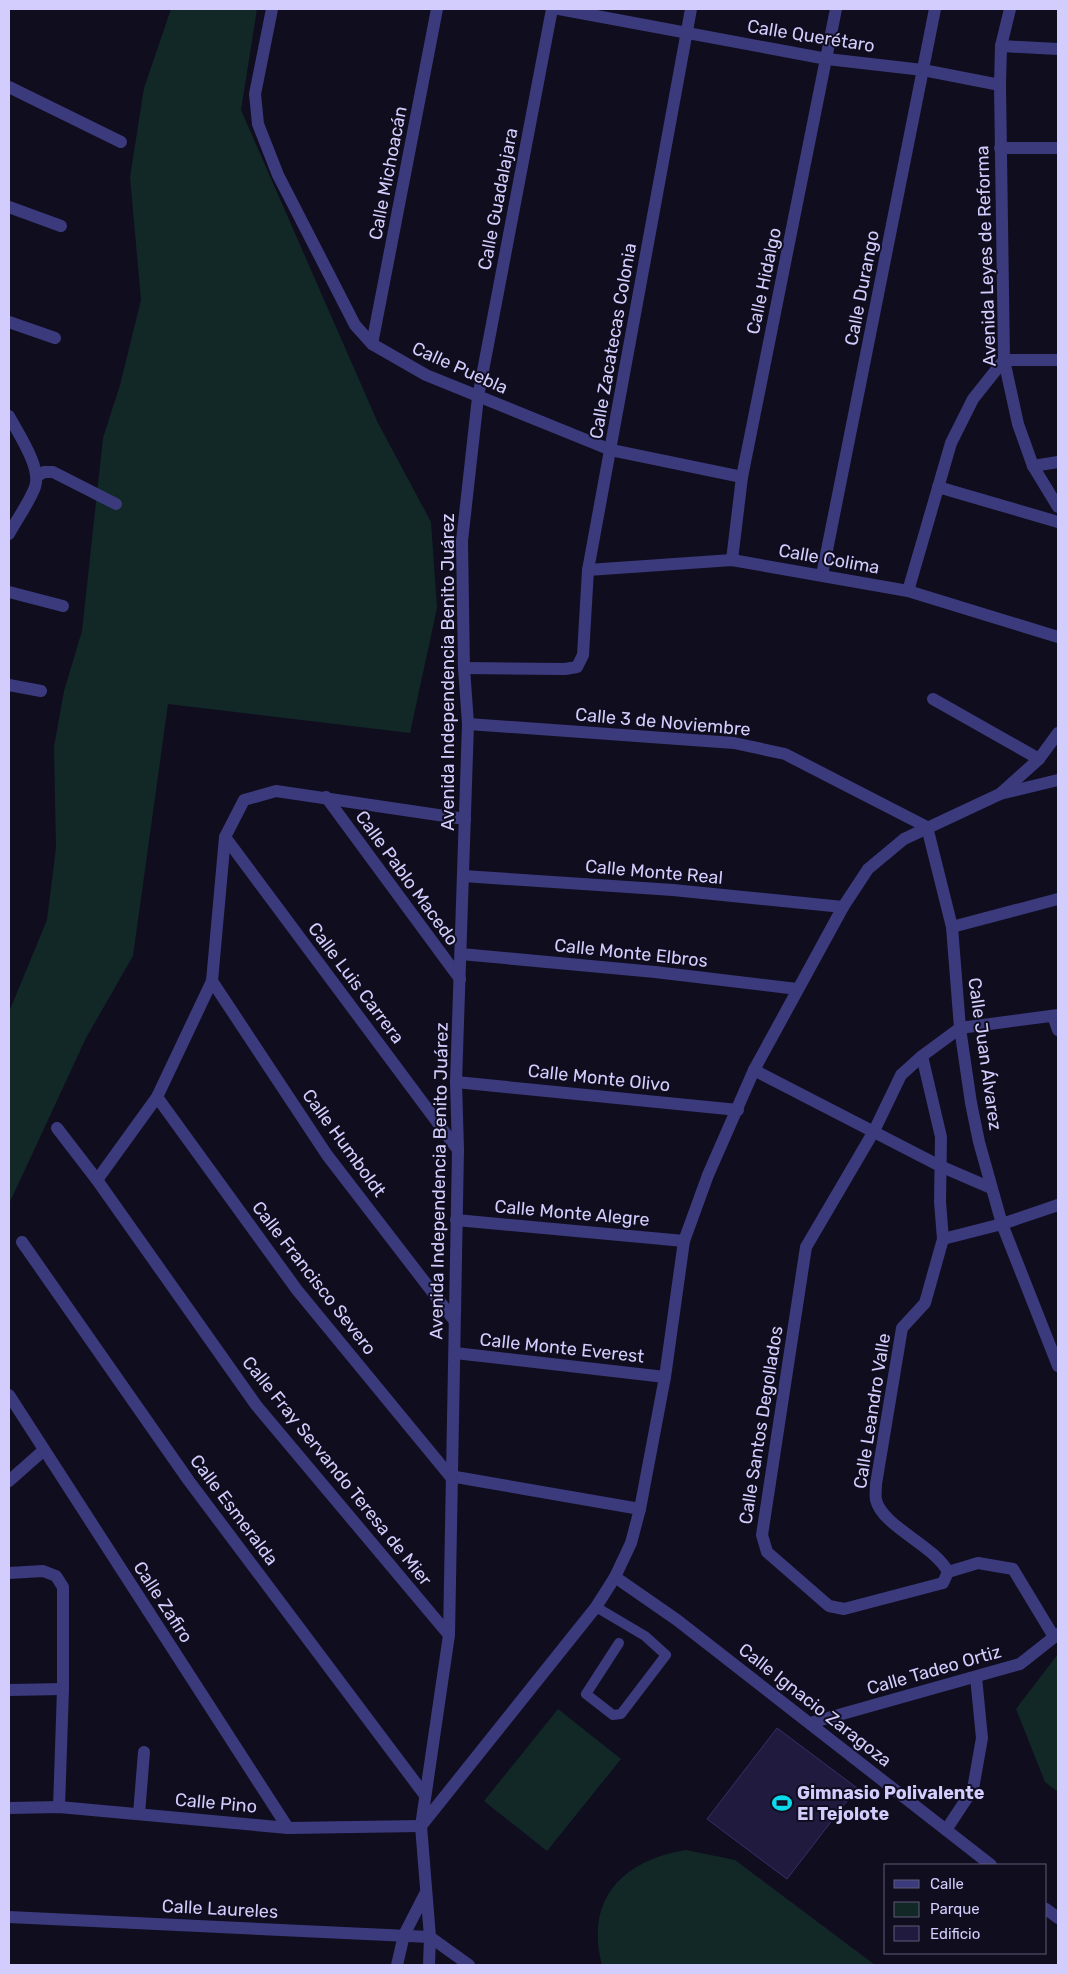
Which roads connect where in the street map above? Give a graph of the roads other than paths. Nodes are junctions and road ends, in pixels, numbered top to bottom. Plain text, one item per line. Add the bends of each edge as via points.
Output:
1 (272, 9) edge
2 (437, 9) edge
3 (552, 9) edge
4 (559, 9) edge
5 (691, 9) edge
6 (836, 9) edge
7 (935, 9) edge
8 (1010, 9) edge
9 (687, 33) junction
10 (1001, 46) junction
11 (1058, 49) edge
12 (827, 59) junction
13 (923, 70) junction
14 (1000, 85) junction
15 (9, 87) edge
16 (121, 142) dead end
17 (1000, 148) junction
18 (1058, 148) edge
19 (9, 207) edge
20 (61, 226) dead end
21 (9, 322) edge
22 (55, 338) dead end
23 (372, 344) junction
24 (1004, 360) junction
25 (1058, 360) edge
26 (478, 397) junction
27 (9, 416) edge
28 (611, 450) junction
29 (1058, 462) edge
30 (1033, 466) junction
31 (37, 476) junction
32 (742, 477) junction
33 (938, 487) junction
34 (116, 504) dead end
35 (1058, 508) edge
36 (1058, 522) edge
37 (9, 534) edge
38 (732, 560) junction
39 (588, 570) junction
40 (822, 575) junction
41 (908, 591) junction
42 (9, 592) edge
43 (63, 606) dead end
44 (1058, 637) edge
45 (464, 668) junction
46 (9, 685) edge
47 (41, 691) dead end
48 (933, 698) dead end
49 (468, 724) junction
50 (1058, 733) edge
51 (1039, 759) junction
52 (1058, 780) edge
53 (1000, 794) junction
54 (326, 797) junction
55 (465, 819) junction
56 (926, 827) junction
57 (225, 837) junction
58 (463, 876) junction
59 (1058, 899) edge
60 (843, 907) junction
61 (952, 926) junction
62 (461, 954) junction
63 (460, 980) junction
64 (212, 981) junction
65 (797, 989) junction
66 (1056, 1015) edge
67 (960, 1028) junction
68 (1058, 1030) edge
69 (922, 1056) junction
70 (754, 1070) junction
71 (456, 1082) junction
72 (157, 1097) junction
73 (738, 1110) junction
74 (57, 1128) dead end
75 (874, 1131) junction
76 (458, 1150) junction
77 (940, 1166) junction
78 (97, 1180) junction
79 (991, 1188) junction
80 (1058, 1205) edge
81 (456, 1220) junction
82 (1002, 1224) junction
83 (943, 1239) junction
84 (684, 1241) junction
85 (22, 1242) dead end
86 (454, 1320) junction
87 (455, 1354) junction
88 (1058, 1366) edge
89 (664, 1377) junction
90 (9, 1395) edge
91 (44, 1450) junction
92 (450, 1476) junction
93 (9, 1480) edge
94 (640, 1509) junction
95 (948, 1572) junction
96 (9, 1573) edge
97 (615, 1577) junction
98 (596, 1607) junction
99 (448, 1635) junction
100 (1056, 1635) edge
101 (619, 1643) dead end
102 (976, 1677) junction
103 (63, 1689) junction
104 (9, 1690) edge
105 (810, 1723) junction
106 (144, 1752) dead end
107 (424, 1794) junction
108 (59, 1807) junction
109 (9, 1808) edge
110 (139, 1814) junction
111 (421, 1826) junction
112 (288, 1828) junction
113 (946, 1830) junction
114 (990, 1864) edge
115 (425, 1894) junction
116 (1047, 1910) edge
117 (9, 1917) edge
118 (1058, 1918) edge
119 (404, 1935) junction
120 (430, 1937) junction
121 (397, 1965) edge
122 (429, 1965) edge
123 (469, 1965) edge

1 - 23 street, Calle Puebla via 255,94 258,124 278,174 355,325
2 - 23 street, Calle Michoacán
3 - 26 street, Calle Guadalajara
4 - 9 street, Calle Querétaro
5 - 9 street, Calle Zacatecas Colonia
6 - 12 street, Calle Hidalgo
7 - 13 street, Calle Durango
8 - 10 street, Avenida Leyes de Reforma
9 - 12 street, Calle Querétaro
9 - 28 street, Calle Zacatecas Colonia
10 - 11 street
10 - 14 street, Avenida Leyes de Reforma
12 - 13 street, Calle Querétaro
12 - 32 street, Calle Hidalgo
13 - 14 street, Calle Querétaro
13 - 40 street, Calle Durango
14 - 17 street, Avenida Leyes de Reforma
15 - 16 street
17 - 18 street
17 - 24 street, Avenida Leyes de Reforma
19 - 20 street
21 - 22 street
23 - 26 street, Calle Puebla via 426,376
24 - 25 street
24 - 30 street, Avenida Leyes de Reforma via 1018,424
24 - 33 street via 973,399 951,443
26 - 28 street, Calle Puebla
26 - 45 street, Avenida Independencia Benito Juárez via 462,541
27 - 31 street
28 - 32 street, Calle Puebla
28 - 39 street, Calle Zacatecas Colonia
29 - 30 street
30 - 35 street, Avenida Leyes de Reforma
31 - 34 street via 53,472
31 - 37 street via 36,486
32 - 38 street, Calle Hidalgo
33 - 36 street
33 - 41 street
38 - 39 street, Calle Colima
38 - 40 street, Calle Colima
39 - 45 street, Calle Zacatecas Colonia via 583,655 577,666 565,669
40 - 41 street, Calle Colima
41 - 44 street, Calle Colima
42 - 43 street
45 - 49 street, Avenida Independencia Benito Juárez
46 - 47 street
48 - 51 street
49 - 55 street, Avenida Independencia Benito Juárez
49 - 56 street, Calle 3 de Noviembre via 734,743 784,754
50 - 51 street
51 - 53 street
52 - 53 street
53 - 56 street
54 - 55 street
54 - 57 street via 276,791 244,800
54 - 63 street, Calle Pablo Macedo
55 - 58 street, Avenida Independencia Benito Juárez
56 - 60 street via 904,838 868,869
56 - 61 street, Calle Juan Álvarez
57 - 64 street
57 - 76 street, Calle Luis Carrera
58 - 60 street, Calle Monte Real via 673,890
58 - 62 street, Avenida Independencia Benito Juárez
59 - 61 street
60 - 65 street
61 - 67 street, Calle Juan Álvarez
62 - 63 street, Avenida Independencia Benito Juárez
62 - 65 street, Calle Monte Elbros
63 - 71 street, Avenida Independencia Benito Juárez
64 - 72 street
64 - 86 street, Calle Humboldt via 328,1155
65 - 70 street
66 - 67 street
66 - 68 street
67 - 69 street, Calle Santos Degollados
67 - 79 street, Calle Juan Álvarez via 971,1103
69 - 75 street, Calle Santos Degollados via 901,1075
69 - 77 street, Calle Leandro Valle via 941,1137
70 - 73 street
70 - 75 street
71 - 73 street, Calle Monte Olivo
71 - 76 street, Avenida Independencia Benito Juárez
72 - 78 street
72 - 92 street, Calle Francisco Severo via 297,1290
73 - 84 street via 708,1175
74 - 78 street, Calle Fray Servando Teresa de Mier
75 - 77 street
75 - 95 street, Calle Santos Degollados via 806,1247 763,1526 763,1545 829,1606 844,1609 943,1583
76 - 81 street, Avenida Independencia Benito Juárez
77 - 79 street
77 - 83 street, Calle Leandro Valle
78 - 99 street, Calle Fray Servando Teresa de Mier via 256,1405
79 - 82 street, Calle Juan Álvarez
80 - 82 street
81 - 84 street, Calle Monte Alegre
81 - 86 street, Avenida Independencia Benito Juárez
82 - 83 street
82 - 88 street, Calle Juan Álvarez
83 - 95 street, Calle Leandro Valle via 925,1303 902,1328 876,1500 885,1516 942,1561
84 - 89 street
85 - 107 street, Calle Esmeralda via 189,1481
86 - 87 street, Avenida Independencia Benito Juárez
87 - 89 street, Calle Monte Everest
87 - 92 street, Avenida Independencia Benito Juárez
89 - 94 street
90 - 91 street, Calle Zafiro
91 - 93 street
91 - 112 street, Calle Zafiro
92 - 94 street
92 - 99 street, Avenida Independencia Benito Juárez
94 - 97 street via 631,1543
95 - 100 street, Calle Santos Degollados via 978,1563 1013,1569
96 - 103 street via 43,1571 56,1576 63,1587
97 - 98 street
97 - 105 street, Calle Ignacio Zaragoza via 677,1620
98 - 101 lane via 645,1636 666,1655 621,1714 613,1715 586,1694
98 - 111 street
99 - 107 street, Avenida Independencia Benito Juárez
100 - 102 street, Calle Tadeo Ortiz via 1020,1664
102 - 105 street, Calle Tadeo Ortiz
102 - 113 street via 982,1738 973,1789
103 - 104 street
103 - 108 street
105 - 113 street, Calle Ignacio Zaragoza
106 - 110 street
107 - 111 street, Avenida Independencia Benito Juárez
108 - 109 street, Calle Pino
108 - 110 street, Calle Pino
110 - 112 street, Calle Pino
111 - 112 street, Calle Pino
111 - 115 street, Avenida Independencia Benito Juárez
113 - 114 street, Calle Ignacio Zaragoza
115 - 119 street
115 - 120 street, Avenida Independencia Benito Juárez
116 - 118 street
117 - 119 street, Calle Laureles
119 - 120 street, Calle Laureles
119 - 121 street
120 - 122 street, Avenida Independencia Benito Juárez
120 - 123 street

